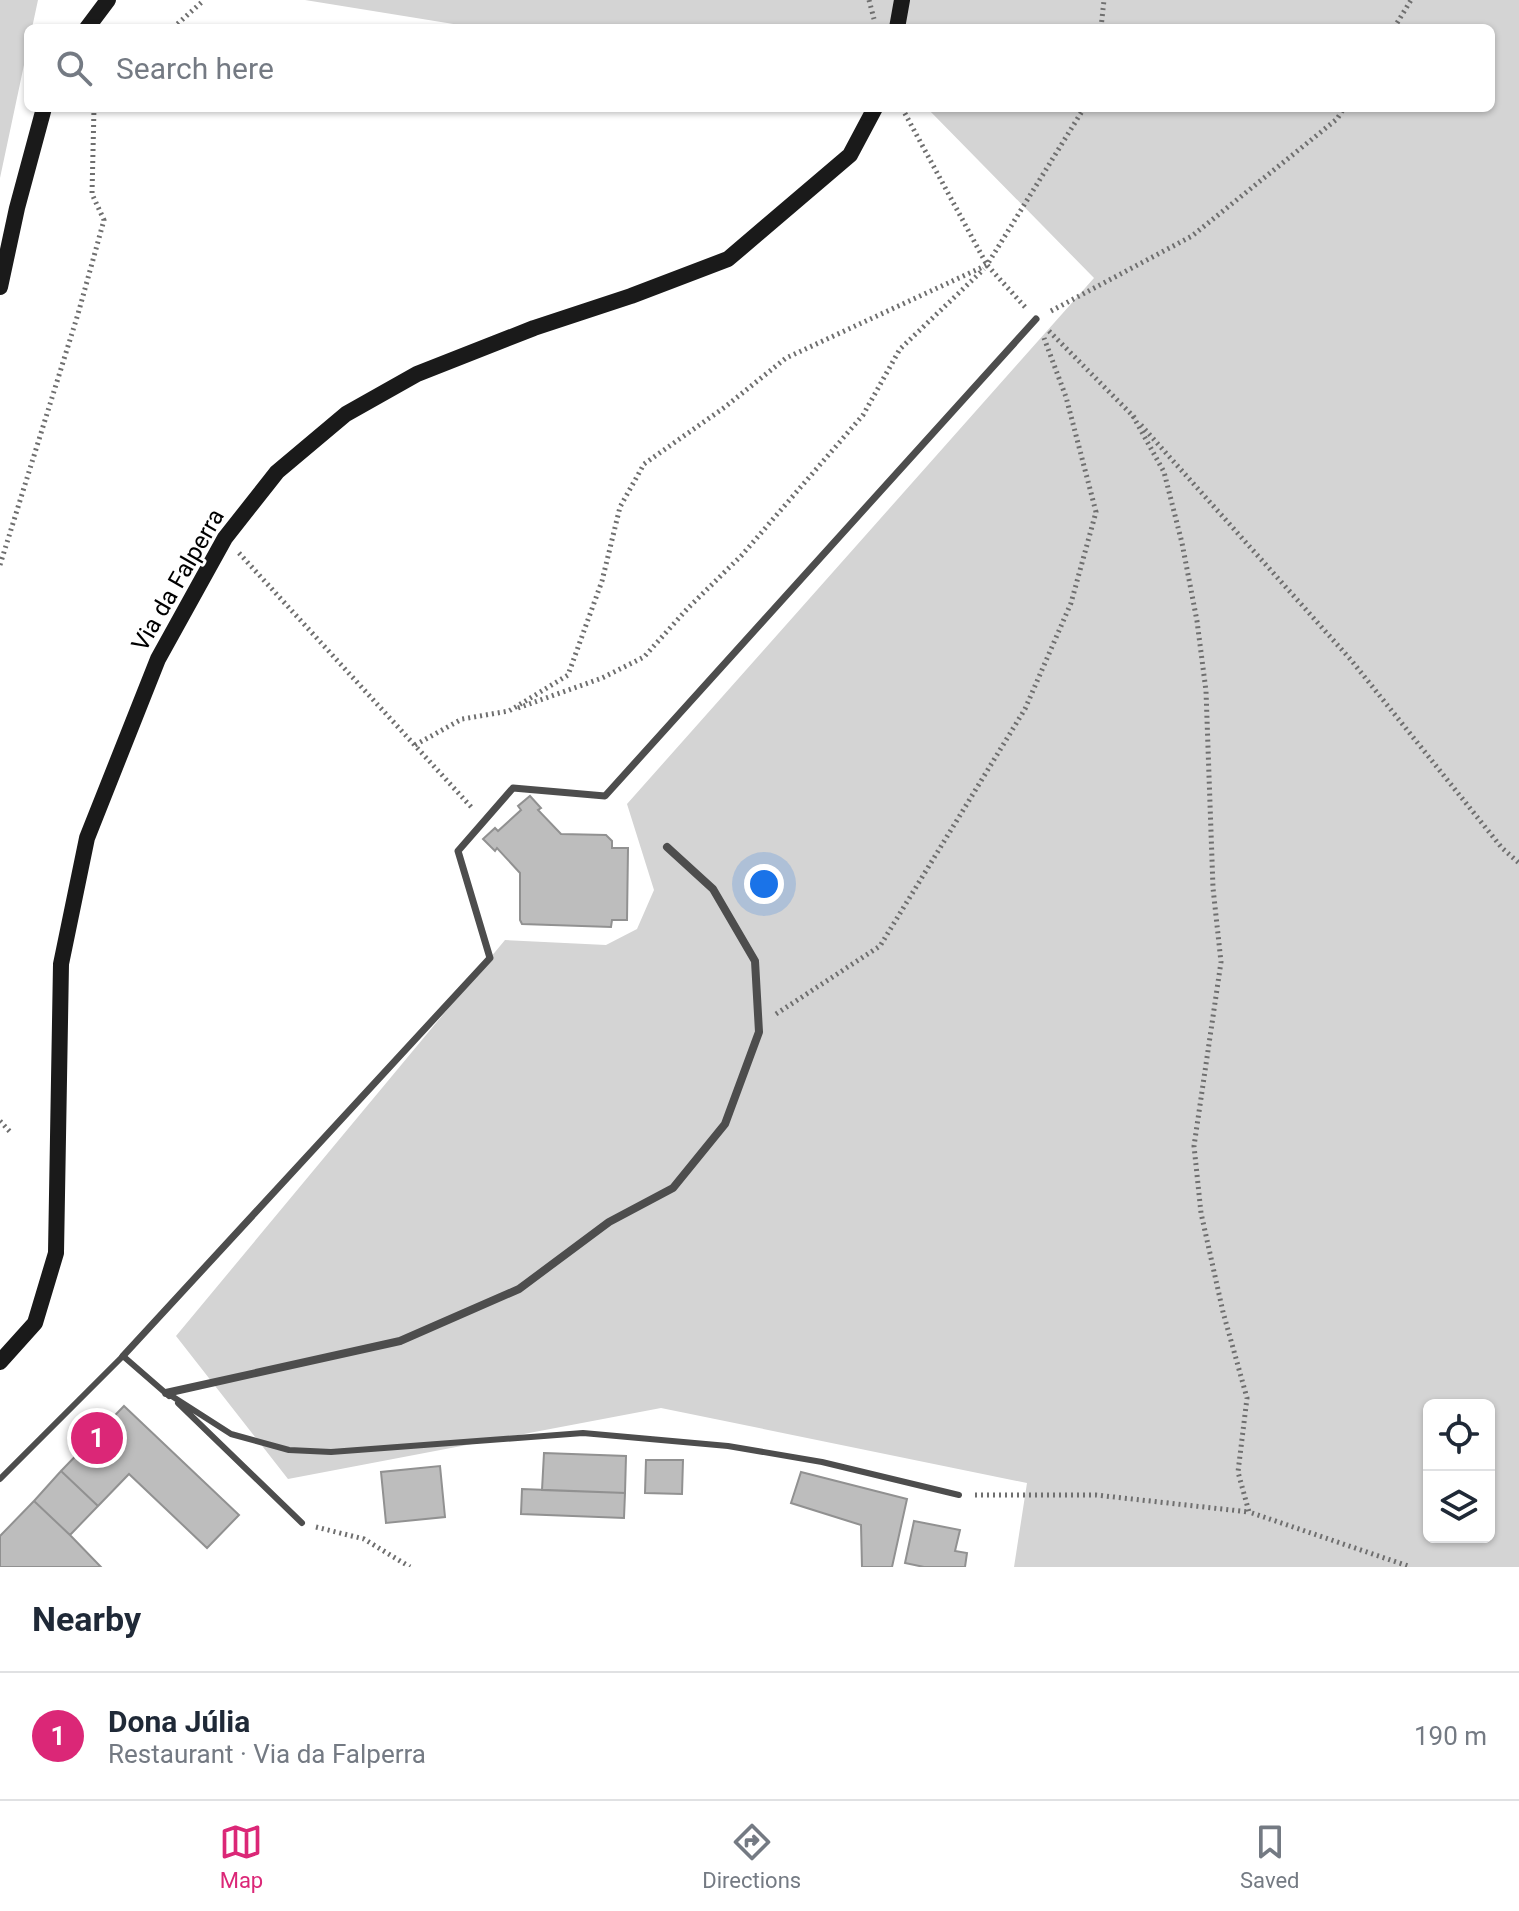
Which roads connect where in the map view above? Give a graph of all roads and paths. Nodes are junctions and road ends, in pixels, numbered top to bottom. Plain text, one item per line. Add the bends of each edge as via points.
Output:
1 (108, 0) edge
2 (204, 0) edge
3 (869, 0) edge
4 (902, 0) edge
5 (1104, 0) edge
6 (1411, 0) edge
7 (90, 24) edge
8 (177, 24) edge
9 (875, 24) edge
10 (898, 24) edge
11 (1101, 24) edge
12 (1396, 24) edge
13 (43, 112) edge
14 (94, 112) edge
15 (873, 112) edge
16 (904, 112) edge
17 (1082, 112) edge
18 (1341, 112) edge
19 (987, 265) junction
20 (0, 287) edge
21 (1036, 319) junction
22 (1133, 416) junction
23 (225, 538) junction
24 (0, 565) edge
25 (509, 711) junction
26 (415, 745) junction
27 (484, 821) junction
28 (667, 847) dead end
29 (1519, 863) edge
30 (758, 1025) junction
31 (0, 1121) edge
32 (12, 1134) dead end
33 (123, 1356) junction
34 (0, 1362) edge
35 (166, 1393) junction
36 (0, 1479) edge
37 (959, 1495) joint
38 (1249, 1512) junction
39 (302, 1523) joint
40 (410, 1567) edge
41 (1411, 1567) edge

1 - 7 main road
2 - 8 path
3 - 9 path
4 - 10 main road
5 - 11 path
6 - 12 path
13 - 20 main road
14 - 24 path via 92,194 104,220
15 - 23 main road, Via da Falperra via 850,155 728,259 417,374 346,414 277,472
16 - 19 path
17 - 19 path
18 - 21 path via 1192,236
19 - 21 path
19 - 25 path via 900,349 863,415 742,555 644,657
19 - 25 path via 786,358 644,464 620,507 602,581 568,675
21 - 22 path
21 - 27 street via 605,796 513,788
21 - 30 path via 1066,397 1096,512 1071,603 1025,709 880,946
22 - 29 path via 1351,660
22 - 38 path via 1164,472 1197,621 1206,691 1221,962 1194,1146 1201,1213 1247,1398 1238,1472
23 - 26 path
23 - 34 main road, Via da Falperra via 158,659 87,838 61,964 56,1253 35,1323
25 - 26 path via 462,719
26 - 27 path
27 - 33 street via 458,851 490,958
28 - 30 street via 713,889 755,961
30 - 35 street via 725,1124 673,1188 609,1222 519,1289 400,1341
31 - 32 path
33 - 35 lane
33 - 36 lane
35 - 37 lane via 231,1434 289,1450 331,1452 583,1433 744,1448
35 - 39 lane
37 - 38 path via 1096,1495
38 - 41 path
39 - 40 path via 364,1539

